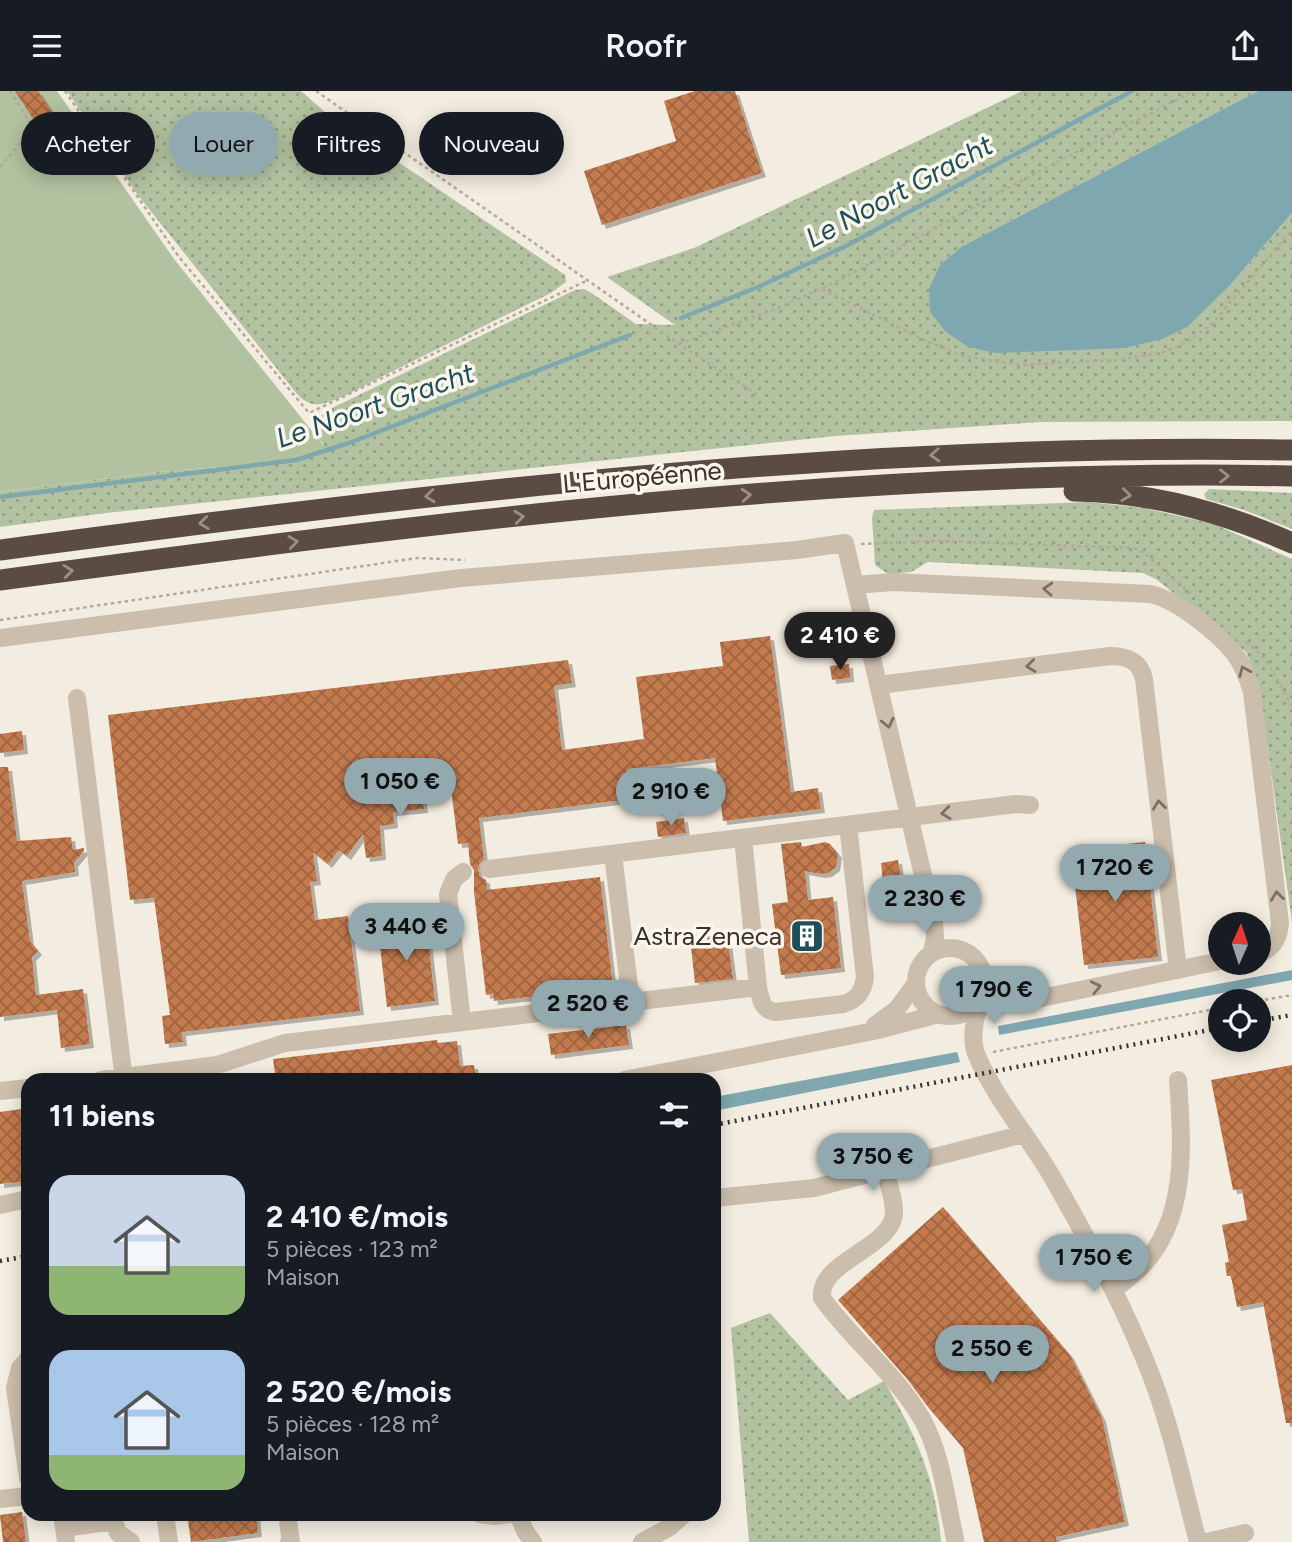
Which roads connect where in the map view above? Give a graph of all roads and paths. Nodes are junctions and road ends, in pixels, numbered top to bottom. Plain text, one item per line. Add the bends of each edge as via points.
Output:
1 (10, 91) edge
2 (65, 91) edge
3 (316, 91) edge
4 (1193, 91) edge
5 (0, 167) edge
6 (1292, 230) edge
7 (588, 280) junction
8 (822, 289) junction
9 (679, 344) junction
10 (759, 396) dead end
11 (1292, 437) edge
12 (1292, 450) edge
13 (1004, 453) junction
14 (1292, 476) edge
15 (862, 487) junction
16 (1292, 543) edge
17 (0, 550) edge
18 (0, 580) edge
19 (855, 586) junction
20 (0, 638) edge
21 (878, 685) junction
22 (77, 698) dead end
23 (1030, 805) dead end
24 (909, 817) junction
25 (848, 825) junction
26 (743, 838) junction
27 (613, 853) junction
28 (489, 869) dead end
29 (463, 872) dead end
30 (1271, 947) edge
31 (932, 953) junction
32 (1208, 964) edge
33 (1178, 970) junction
34 (916, 982) junction
35 (758, 987) junction
36 (981, 995) junction
37 (1292, 995) edge
38 (1271, 999) edge
39 (631, 1002) junction
40 (1208, 1010) edge
41 (941, 1015) junction
42 (461, 1022) junction
43 (859, 1033) junction
44 (977, 1055) junction
45 (123, 1073) edge
46 (160, 1073) edge
47 (659, 1073) edge
48 (1178, 1080) dead end
49 (21, 1089) edge
50 (0, 1091) edge
51 (1024, 1134) junction
52 (885, 1170) junction
53 (721, 1197) edge
54 (21, 1200) edge
55 (0, 1205) edge
56 (1114, 1290) junction
57 (21, 1367) edge
58 (21, 1430) edge
59 (21, 1497) edge
60 (0, 1499) edge
61 (95, 1521) edge
62 (114, 1521) edge
63 (166, 1521) edge
64 (289, 1521) edge
65 (521, 1521) edge
66 (676, 1521) edge
67 (64, 1528) edge
68 (1245, 1533) dead end
69 (955, 1539) dead end
70 (131, 1542) edge
71 (169, 1542) edge
72 (289, 1542) edge
73 (533, 1542) edge
74 (642, 1542) edge
75 (1198, 1542) edge
76 (1207, 1542) edge

1 - 5 path via 33,127
2 - 7 path via 179,257 309,413
3 - 7 path
4 - 8 path
6 - 8 path via 1211,325 1180,346 1117,360 1020,365 961,356
7 - 9 path
8 - 9 path
9 - 10 path
11 - 13 highway
12 - 13 highway, L'Européenne
13 -> 17 highway, L'Européenne via 835,460 587,479
15 -> 14 highway, L'Européenne via 1075,478
15 -> 16 highway via 1133,495 1221,514
18 -> 15 highway, L'Européenne via 407,529
19 - 20 street via 845,543 461,579
19 - 21 street
30 -> 19 street via 1280,923 1252,692 1242,666 1226,644 1181,606 1150,594 894,582
21 -> 24 street
33 -> 21 street via 1144,679 1136,662 1110,656
22 - 45 street
23 -> 24 street
24 - 25 street
24 - 31 street via 934,922
25 - 26 street
25 - 35 street via 865,972 862,991 847,1003 776,1012 763,1006
26 - 27 street
26 - 35 street
27 - 28 street
27 - 39 street
29 - 42 street via 448,894
31 - 34 street via 920,965
31 - 36 street via 946,947 973,956 983,973
32 - 33 street
36 -> 33 street via 1015,1003
34 - 41 street via 924,1004
34 - 43 street via 889,1016
35 - 39 street
36 - 41 street via 966,1012
36 - 44 street via 973,1037
37 - 38 path
39 - 42 street
40 - 44 path
41 - 43 street
41 - 44 street
42 - 46 street via 285,1043 217,1065
43 - 47 street
44 - 51 street
48 - 56 street via 1181,1156 1172,1211 1144,1264
49 - 50 street
51 - 52 street
51 - 56 street
52 - 53 street via 805,1189
52 - 69 street via 893,1208 891,1223 828,1277 822,1298 923,1421 939,1465
54 - 55 street
56 - 75 street via 1165,1414
57 - 58 street via 15,1388
59 - 60 street
61 - 67 street
62 - 70 street via 118,1533
63 - 71 street
64 - 72 street
65 - 73 street
66 - 74 street
68 - 76 street

